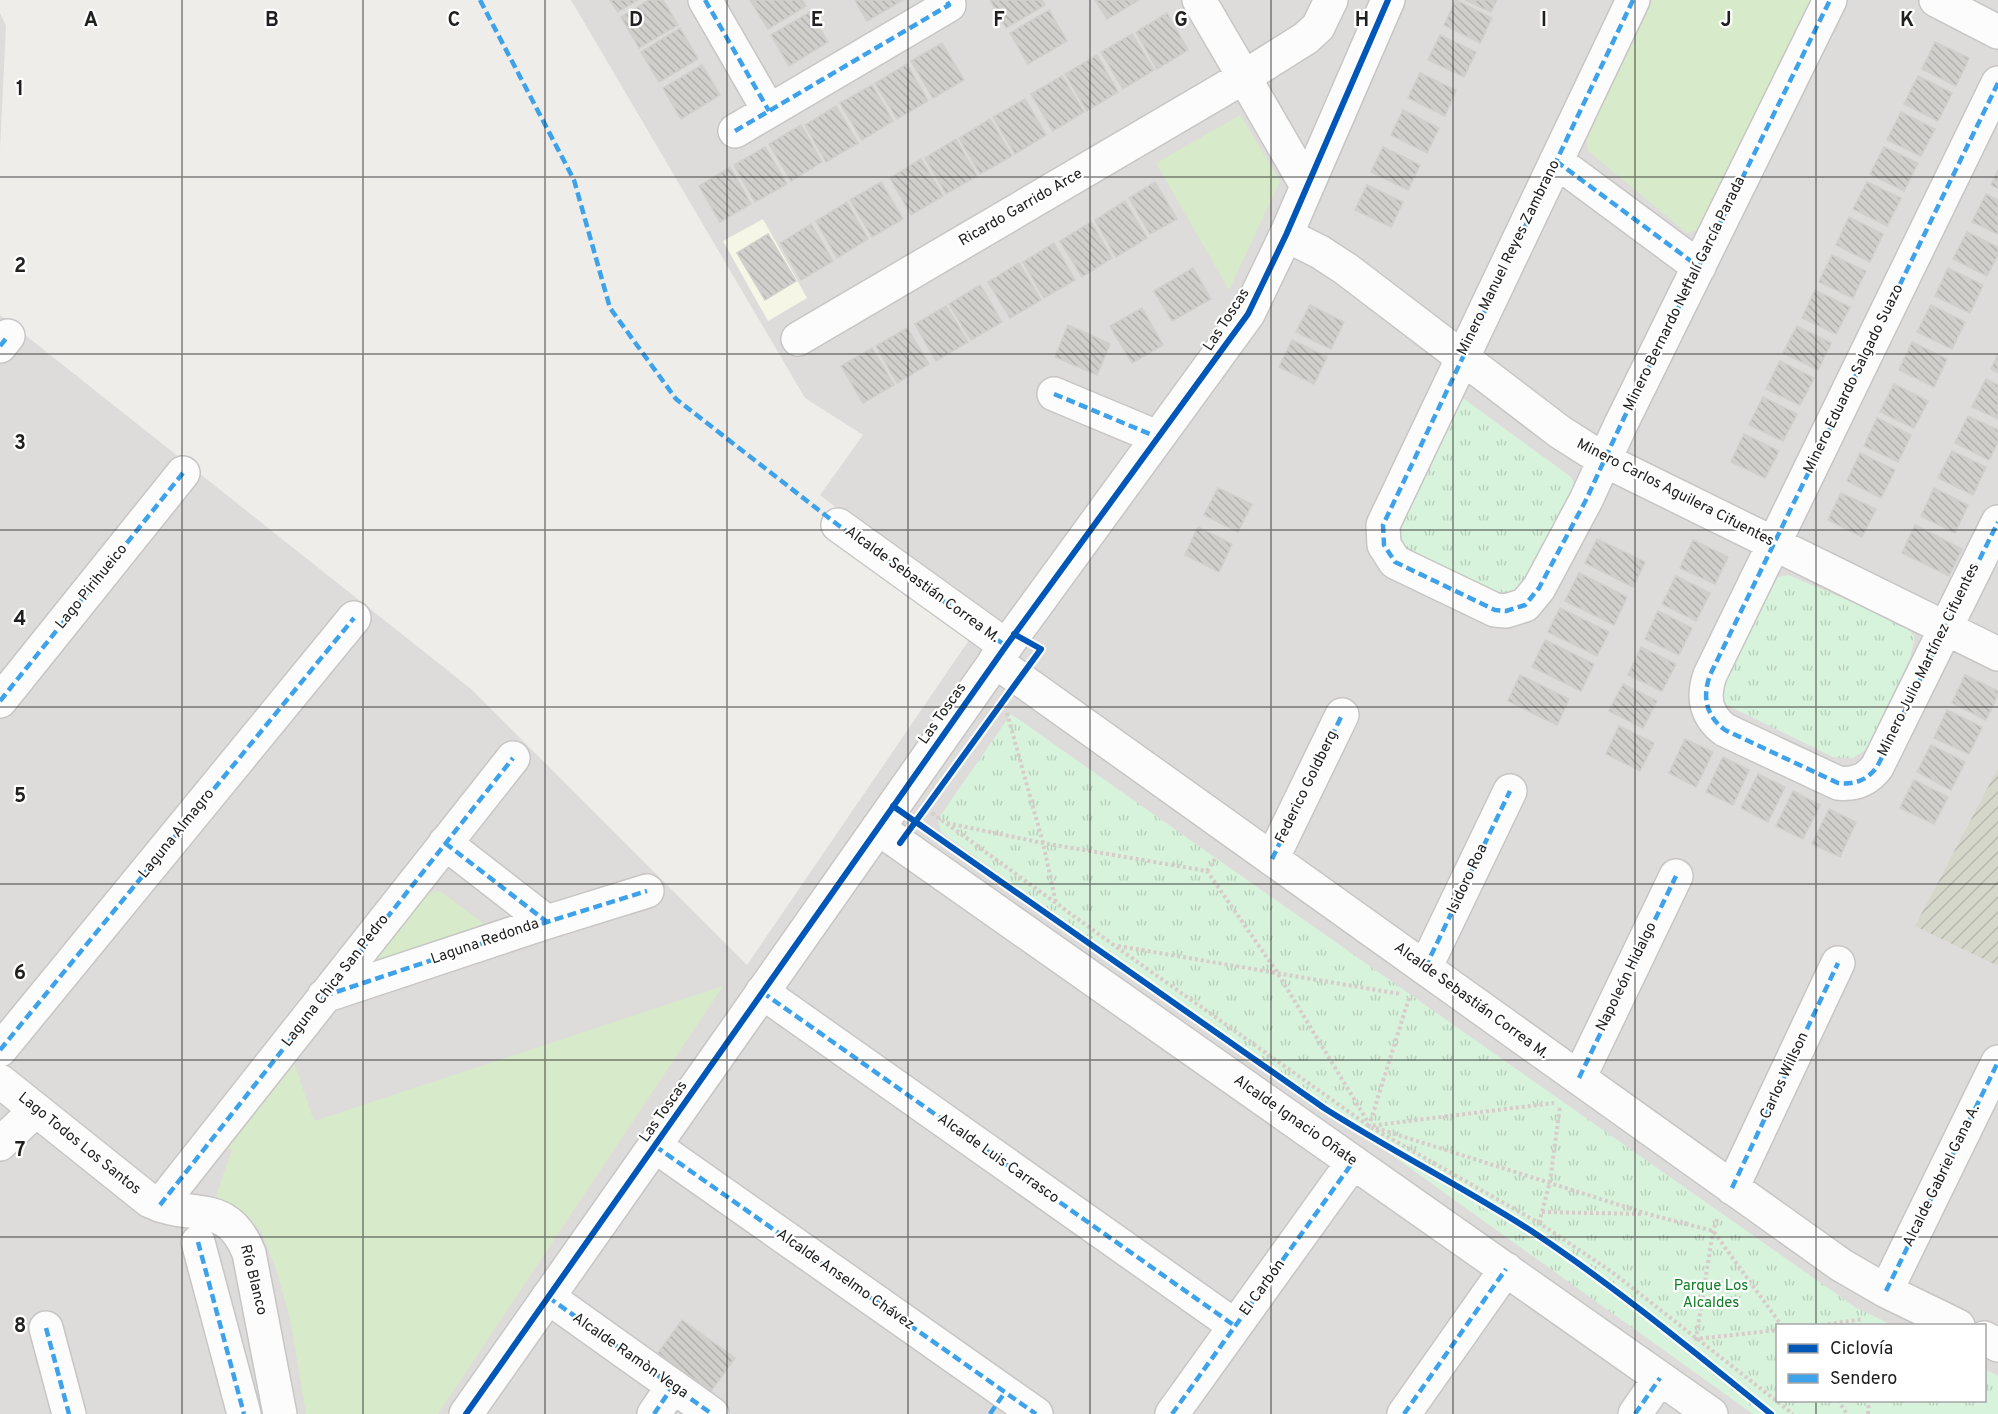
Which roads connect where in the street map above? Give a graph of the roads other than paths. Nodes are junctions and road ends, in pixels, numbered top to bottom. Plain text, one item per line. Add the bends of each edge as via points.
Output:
1 (705, 0) edge
2 (1199, 0) edge
3 (1331, 0) edge
4 (1388, 0) edge
5 (1633, 0) edge
6 (1830, 0) edge
7 (1936, 0) edge
8 (948, 2) edge
9 (1998, 32) edge
10 (1244, 77) junction
11 (1998, 83) edge
12 (769, 111) junction
13 (735, 131) dead end
14 (1556, 161) junction
15 (1307, 186) junction
16 (1286, 235) junction
17 (1699, 267) junction
18 (798, 339) dead end
19 (1462, 357) junction
20 (1054, 394) dead end
21 (1157, 437) junction
22 (1604, 460) junction
23 (183, 473) dead end
24 (1386, 516) joint
25 (1998, 522) edge
26 (838, 525) dead end
27 (1774, 545) junction
28 (354, 618) dead end
29 (1945, 628) junction
30 (1998, 654) edge
31 (1006, 671) junction
32 (0, 701) edge
33 (1342, 715) dead end
34 (513, 758) dead end
35 (1877, 766) joint
36 (1510, 791) dead end
37 (889, 835) junction
38 (445, 843) junction
39 (1272, 858) junction
40 (1676, 876) dead end
41 (647, 891) dead end
42 (547, 921) junction
43 (1838, 963) dead end
44 (1417, 982) junction
45 (762, 992) junction
46 (324, 996) junction
47 (0, 1050) edge
48 (1998, 1062) edge
49 (1579, 1078) junction
50 (0, 1081) edge
51 (36, 1110) junction
52 (0, 1144) edge
53 (655, 1146) junction
54 (1353, 1162) junction
55 (1732, 1188) junction
56 (160, 1205) junction
57 (198, 1242) dead end
58 (1506, 1269) junction
59 (1886, 1291) junction
60 (548, 1297) junction
61 (1954, 1324) edge
62 (1235, 1326) junction
63 (46, 1328) dead end
64 (1660, 1378) junction
65 (673, 1386) junction
66 (997, 1403) edge
67 (69, 1414) edge
68 (244, 1414) edge
69 (280, 1414) edge
70 (466, 1414) edge
71 (654, 1414) edge
72 (712, 1414) edge
73 (1036, 1414) edge
74 (1172, 1414) edge
75 (1404, 1414) edge
76 (1635, 1414) edge
77 (1711, 1414) edge

1 - 12 street
2 - 10 street
3 - 10 street via 1318,27 1306,38
4 - 15 street, Las Toscas
5 - 14 street, Minero Manuel Reyes Zambrano
6 - 17 street, Minero Bernardo Neftalí García Parada
7 - 9 street
8 - 12 street
10 - 15 street
10 - 18 street, Ricardo Garrido Arce
11 - 27 street, Minero Eduardo Salgado Suazo
12 - 13 street
14 - 17 street
14 - 19 street, Minero Manuel Reyes Zambrano
15 - 16 street, Las Toscas
16 - 19 street, Minero Carlos Aguilera Cifuentes via 1346,269
16 - 21 street, Las Toscas via 1248,314
17 - 22 street, Minero Bernardo Neftalí García Parada
19 - 22 street, Minero Carlos Aguilera Cifuentes via 1560,432
19 - 24 street, Minero Manuel Reyes Zambrano
20 - 21 street
21 - 31 street, Las Toscas
22 - 24 street, Minero Bernardo Neftalí García Parada via 1539,588 1525,605 1515,609 1486,607 1395,562 1382,535
22 - 27 street, Minero Carlos Aguilera Cifuentes
23 - 32 street, Lago Pirihueico
25 - 29 street, Minero Julio Martínez Cifuentes
26 - 31 street, Alcalde Sebastián Correa M.
27 - 29 street, Minero Carlos Aguilera Cifuentes
27 - 35 street, Minero Eduardo Salgado Suazo via 1710,675 1706,705 1725,730 1838,783 1864,780
28 - 47 street, Laguna Almagro
29 - 30 street, Minero Carlos Aguilera Cifuentes
29 - 35 street, Minero Julio Martínez Cifuentes
31 - 37 street, Las Toscas
31 - 39 street, Alcalde Sebastián Correa M.
33 - 39 street, Federico Goldberg
34 - 38 street, Laguna Chica San Pedro
36 - 44 street, Isidoro Roa
37 - 45 street, Las Toscas
37 - 54 street, Alcalde Ignacio Oñate
38 - 42 street
38 - 46 street, Laguna Chica San Pedro
39 - 44 street, Alcalde Sebastián Correa M.
40 - 49 street, Napoleón Hidalgo
41 - 42 street, Laguna Redonda
42 - 46 street, Laguna Redonda
43 - 55 street, Carlos Willson
44 - 49 street, Alcalde Sebastián Correa M.
45 - 53 street, Las Toscas
45 - 62 street, Alcalde Luis Carrasco
46 - 56 street, Laguna Chica San Pedro
48 - 59 street, Alcalde Gabriel Gana A.
49 - 55 street, Alcalde Sebastián Correa M.
50 - 51 street, Lago Todos Los Santos
51 - 52 street
51 - 56 street, Lago Todos Los Santos via 142,1195
53 - 60 street, Las Toscas
53 - 66 street, Alcalde Anselmo Chávez
54 - 58 street, Alcalde Ignacio Oñate
54 - 62 street, El Carbón
55 - 59 street, Alcalde Sebastián Correa M. via 1841,1265
56 - 69 street, Río Blanco via 215,1214 245,1242
57 - 68 street
58 - 64 street, Alcalde Ignacio Oñate
58 - 75 street
59 - 61 street, Alcalde Sebastián Correa M.
60 - 65 street, Alcalde Ramòn Vega
60 - 70 street, Las Toscas
62 - 74 street, El Carbón
63 - 67 street
64 - 76 street
64 - 77 street, Alcalde Ignacio Oñate
65 - 71 street
65 - 72 street, Alcalde Ramòn Vega
66 - 73 street, Alcalde Anselmo Chávez

